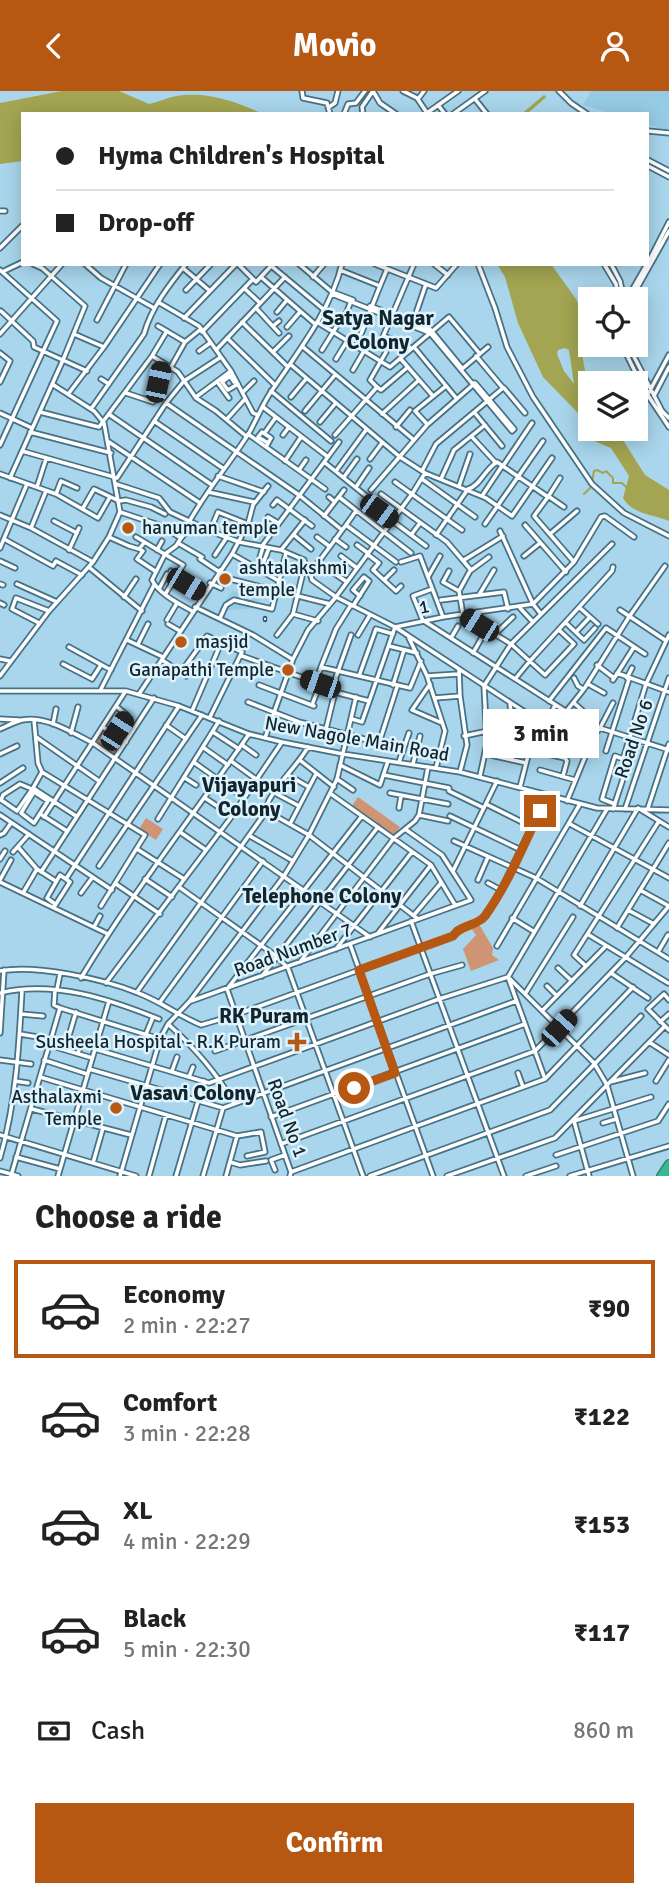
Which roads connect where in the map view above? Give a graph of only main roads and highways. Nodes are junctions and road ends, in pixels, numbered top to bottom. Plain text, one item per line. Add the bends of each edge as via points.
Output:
1 (669, 1164) edge
2 (662, 1176) edge

1 - 2 highway

